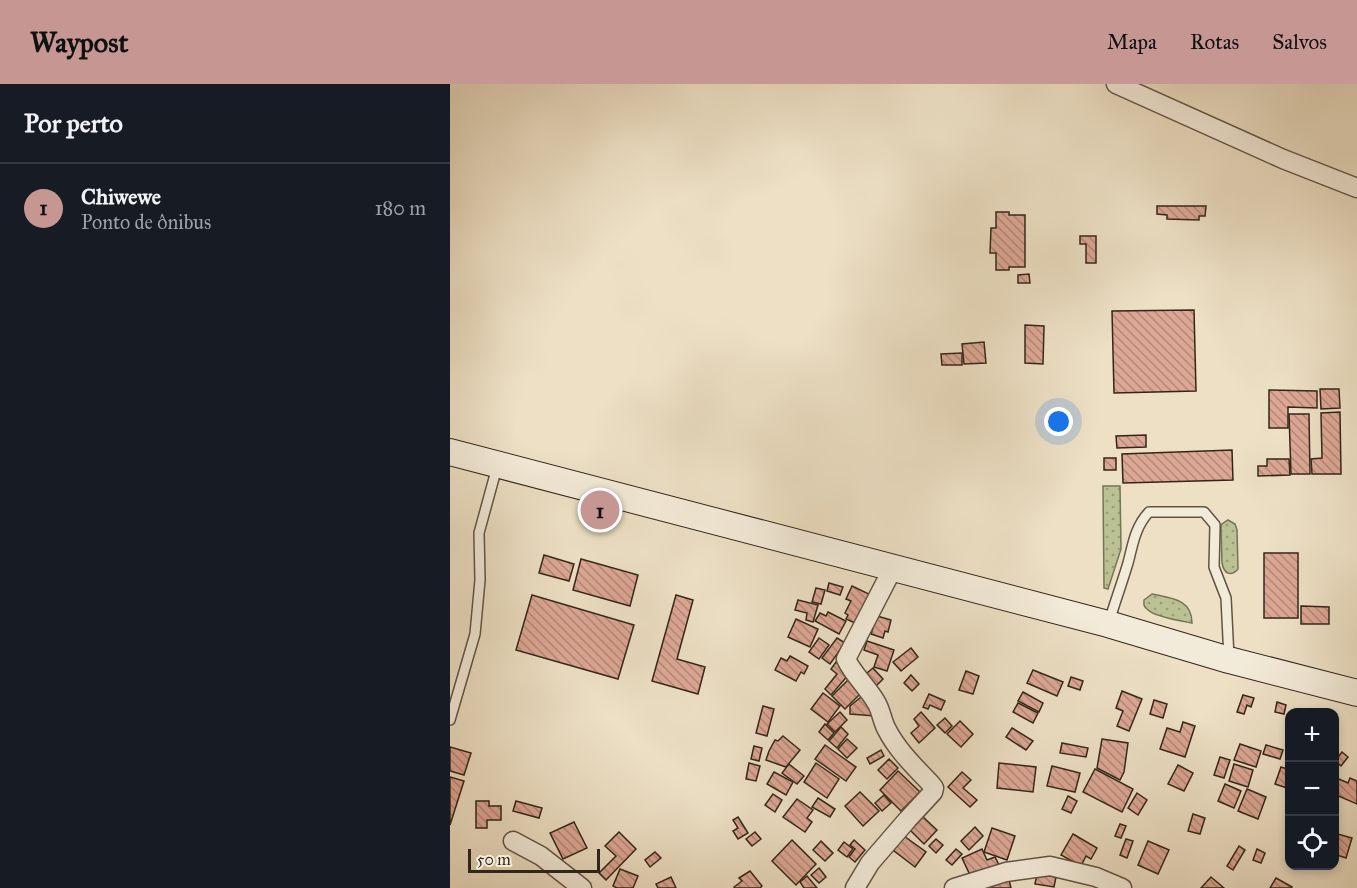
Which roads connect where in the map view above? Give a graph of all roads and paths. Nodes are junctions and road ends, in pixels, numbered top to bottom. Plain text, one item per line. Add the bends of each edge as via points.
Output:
1 (1116, 84) edge
2 (1357, 188) edge
3 (450, 452) edge
4 (498, 464) junction
5 (893, 568) junction
6 (1108, 624) junction
7 (1229, 660) junction
8 (1357, 693) edge
9 (450, 720) edge
10 (513, 841) dead end
11 (582, 888) edge
12 (855, 888) edge
13 (954, 888) edge
14 (1122, 888) edge

1 - 2 street
3 - 4 main road
4 - 5 main road
4 - 9 lane via 479,533 475,634
5 - 6 main road
5 - 12 street via 846,659 877,704 900,751 934,789 870,863
6 - 7 main road
6 - 7 lane via 1141,520 1149,512 1204,512 1215,525 1214,567 1226,598
7 - 8 main road
10 - 11 street via 541,856
13 - 14 street via 1006,872 1050,866

